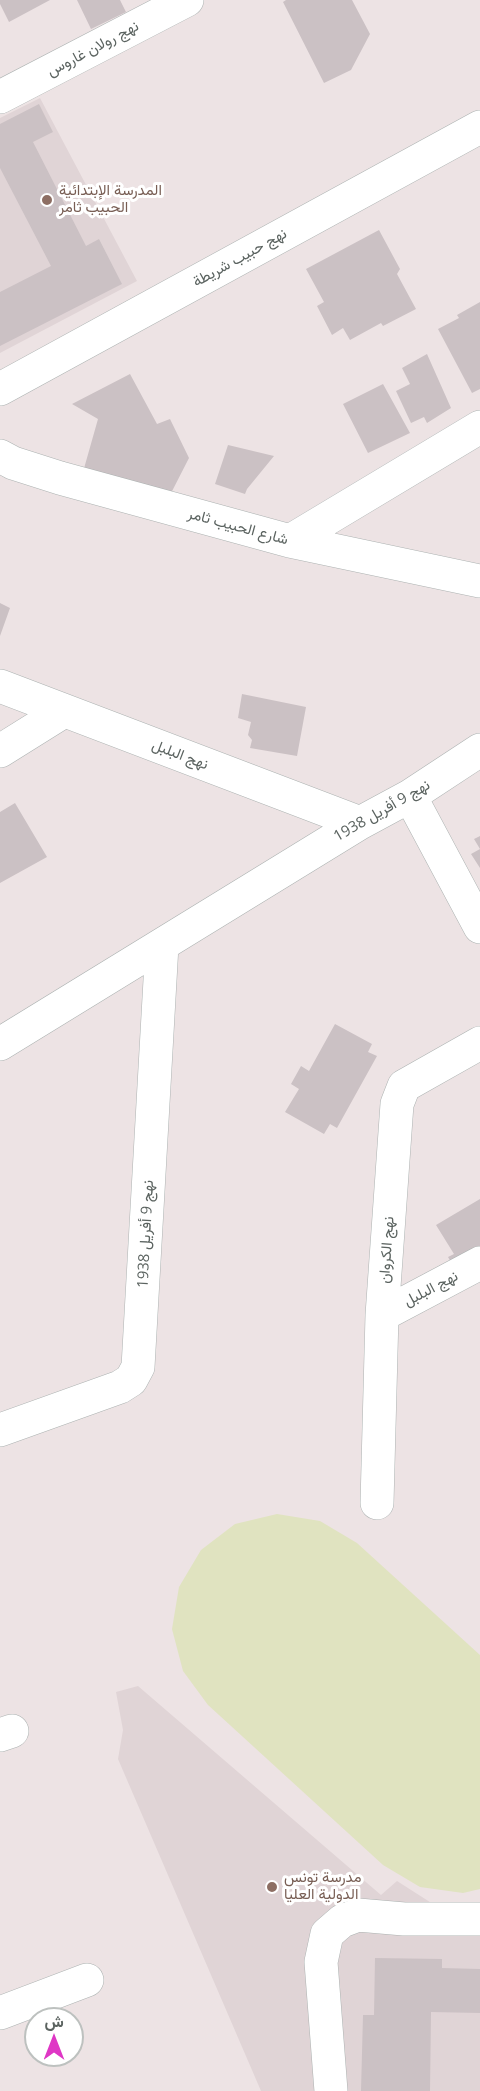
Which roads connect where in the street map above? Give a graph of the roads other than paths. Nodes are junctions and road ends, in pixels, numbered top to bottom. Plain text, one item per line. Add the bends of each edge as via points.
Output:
1 (187, 0) edge
2 (0, 97) edge
3 (480, 127) edge
4 (0, 389) edge
5 (480, 427) edge
6 (0, 456) edge
7 (290, 541) junction
8 (480, 581) edge
9 (0, 686) edge
10 (64, 711) junction
11 (480, 750) edge
12 (0, 751) edge
13 (410, 796) junction
14 (360, 823) junction
15 (480, 927) edge
16 (162, 945) junction
17 (480, 1042) edge
18 (0, 1044) edge
19 (480, 1263) edge
20 (382, 1315) junction
21 (0, 1430) edge
22 (377, 1503) dead end
23 (480, 1920) edge
24 (87, 1980) dead end
25 (0, 2013) edge
26 (331, 2091) edge

1 - 2 street, نهج رولان غاروس
3 - 4 street, نهج حبيب شريطة
5 - 7 street
6 - 7 street, شارع الحبيب ثامر via 60,478
7 - 8 street, شارع الحبيب ثامر
9 - 10 street, نهج البلبل
10 - 12 street
10 - 14 street, نهج البلبل
11 - 13 street, نهج 9 أفريل 1938
13 - 14 street, نهج 9 أفريل 1938
13 - 15 street
14 - 16 street, نهج 9 أفريل 1938
16 - 18 street, نهج 9 أفريل 1938
16 - 21 street, نهج 9 أفريل 1938 via 138,1367 131,1380 120,1387
17 - 20 street, نهج الكروان via 404,1086 397,1104
19 - 20 street, نهج البلبل
20 - 22 street, نهج الكروان
23 - 26 street via 404,1920 358,1915 342,1921 327,1934 321,1962
24 - 25 street

